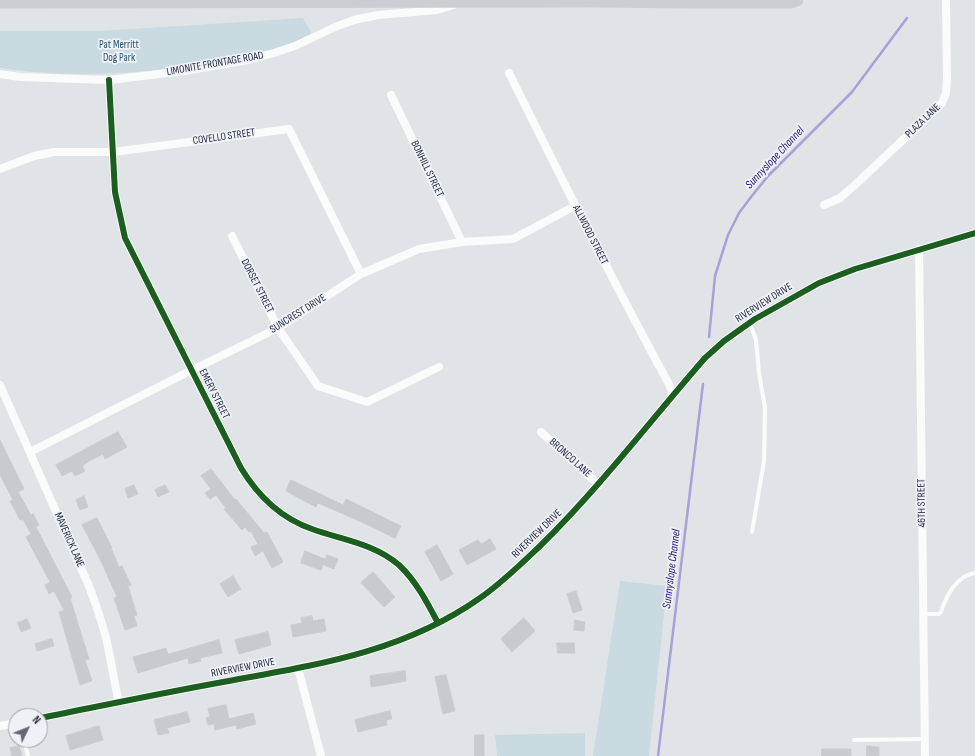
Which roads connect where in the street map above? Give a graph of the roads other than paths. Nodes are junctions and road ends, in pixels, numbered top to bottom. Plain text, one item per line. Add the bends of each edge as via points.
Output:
1 (797, 0) edge
2 (946, 0) edge
3 (470, 1) junction
4 (0, 2) edge
5 (509, 73) dead end
6 (0, 74) edge
7 (109, 80) junction
8 (391, 95) dead end
9 (113, 152) junction
10 (0, 169) edge
11 (574, 206) junction
12 (824, 206) dead end
13 (975, 233) edge
14 (232, 236) dead end
15 (462, 242) junction
16 (919, 249) junction
17 (361, 274) junction
18 (750, 322) junction
19 (278, 328) junction
20 (439, 367) dead end
21 (191, 371) junction
22 (0, 385) edge
23 (673, 395) junction
24 (541, 432) dead end
25 (30, 452) junction
26 (599, 485) junction
27 (752, 532) dead end
28 (975, 573) edge
29 (924, 614) junction
30 (438, 623) junction
31 (298, 668) junction
32 (119, 701) junction
33 (48, 716) edge
34 (925, 739) junction
35 (854, 740) dead end
36 (321, 756) edge
37 (925, 756) edge

1 - 3 main road
2 - 12 street, PLAZA LANE via 947,79 942,103 840,198
3 - 4 main road
3 - 7 street, LIMONITE FRONTAGE ROAD via 437,10 378,15 354,20 295,46 248,60
5 - 11 street, ALLWOOD STREET
6 - 7 street, LIMONITE FRONTAGE ROAD
7 - 9 street, EMERY STREET
8 - 15 street, BONHILL STREET
9 - 10 street, COVELLO STREET via 54,152 34,156
9 - 17 street, COVELLO STREET via 289,129
9 - 21 street, EMERY STREET via 115,192 125,238
11 - 15 street, SUNCREST DRIVE via 513,239
11 - 23 street, ALLWOOD STREET
13 - 16 street, RIVERVIEW DRIVE
14 - 19 street, DORSET STREET
15 - 17 street, SUNCREST DRIVE via 419,249
16 - 18 street, RIVERVIEW DRIVE via 818,283
16 - 29 street, 46TH STREET
17 - 19 street, SUNCREST DRIVE
18 - 23 street, RIVERVIEW DRIVE via 705,358
18 - 27 lane via 756,340 765,408 764,461
19 - 20 street, DORSET STREET via 318,386 367,402
19 - 21 street, SUNCREST DRIVE
21 - 25 street, SUNCREST DRIVE
21 - 30 street, EMERY STREET via 241,468 262,497 295,522 358,542 386,556 410,577
22 - 25 street, MAVERICK LANE
23 - 26 street, RIVERVIEW DRIVE
24 - 26 street, BRONCO LANE
25 - 32 street, MAVERICK LANE via 91,592 108,645
26 - 30 street, RIVERVIEW DRIVE via 501,582 479,599
28 - 29 lane via 960,579 947,597 941,612
29 - 34 street, 46TH STREET
30 - 31 street, RIVERVIEW DRIVE via 374,650
31 - 32 street, RIVERVIEW DRIVE
31 - 36 street
32 - 33 street, RIVERVIEW DRIVE
34 - 35 lane
34 - 37 street, 46TH STREET

